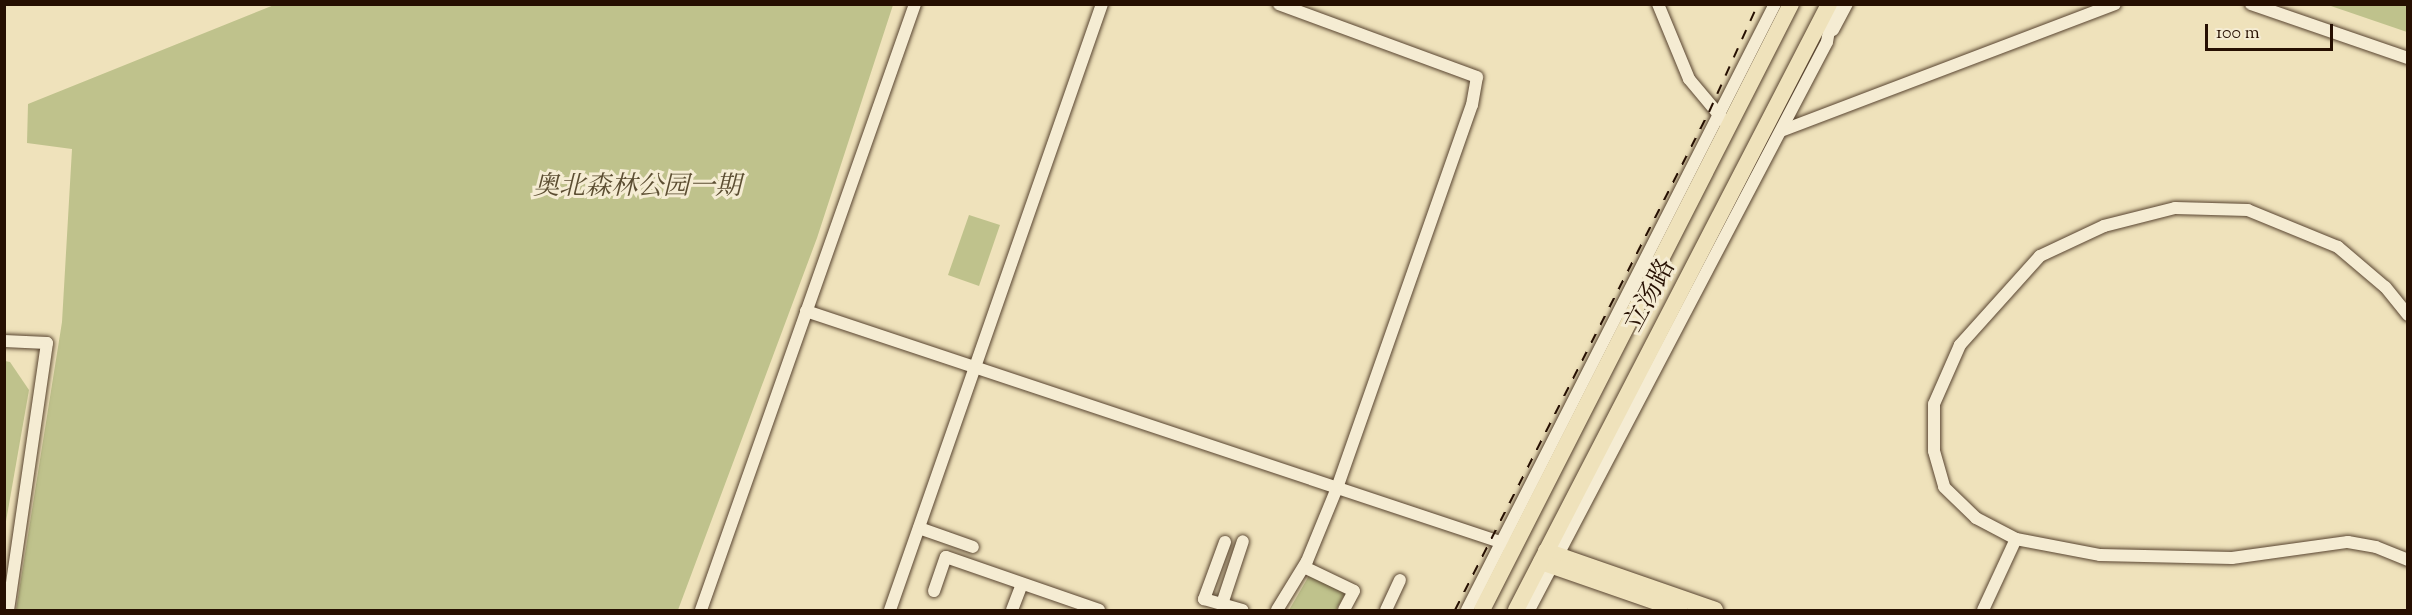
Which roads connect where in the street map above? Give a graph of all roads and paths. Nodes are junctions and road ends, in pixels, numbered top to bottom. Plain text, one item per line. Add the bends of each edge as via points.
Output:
1 (915, 4) edge
2 (1102, 4) edge
3 (1658, 4) edge
4 (1774, 4) edge
5 (1791, 4) edge
6 (1829, 4) edge
7 (1834, 4) edge
8 (1847, 4) edge
9 (2115, 4) edge
10 (2252, 4) edge
11 (1287, 6) edge
12 (1827, 42) junction
13 (2408, 58) edge
14 (1725, 122) junction
15 (1781, 131) junction
16 (806, 311) junction
17 (2408, 315) edge
18 (4, 341) edge
19 (975, 367) junction
20 (1337, 488) junction
21 (919, 528) junction
22 (2016, 539) junction
23 (1243, 541) dead end
24 (1225, 542) dead end
25 (1510, 544) junction
26 (973, 547) dead end
27 (1549, 559) junction
28 (2408, 560) edge
29 (1304, 567) junction
30 (1400, 580) dead end
31 (1022, 584) junction
32 (934, 591) dead end
33 (1222, 604) junction
34 (1081, 607) edge
35 (8, 610) edge
36 (701, 610) edge
37 (890, 610) edge
38 (1012, 610) edge
39 (1099, 610) edge
40 (1242, 610) edge
41 (1277, 610) edge
42 (1344, 610) edge
43 (1386, 610) edge
44 (1467, 610) edge
45 (1482, 610) edge
46 (1516, 610) edge
47 (1529, 610) edge
48 (1680, 610) edge
49 (1715, 610) edge
50 (1983, 610) edge

1 - 16 street
2 - 19 street
3 - 14 street via 1689,79
4 - 14 street, 立汤路
5 - 14 main road, 立汤路
6 - 27 main road, 立汤路
7 - 12 street, 立汤路
8 - 12 street
9 - 15 street
10 - 13 street
11 - 20 street via 1477,77 1472,105
12 - 15 street, 立汤路
14 - 25 main road, 立汤路
15 - 27 street, 立汤路
16 - 19 street
16 - 36 street
17 - 22 street via 2385,287 2338,247 2248,210 2175,208 2104,226 2056,246 1994,303 1960,345 1935,404 1934,451 1944,486 1976,518
18 - 35 street via 47,343
19 - 20 street
19 - 21 street
20 - 25 street
20 - 29 street
21 - 26 street
21 - 37 street
22 - 28 street via 2100,555 2232,558 2348,542
22 - 50 street
23 - 33 street
24 - 33 street via 1204,599
25 - 44 street, 立汤路
25 - 45 main road, 立汤路
27 - 46 main road, 立汤路
27 - 47 street, 立汤路
27 - 48 main road
27 - 49 main road
29 - 41 street
29 - 42 street via 1354,591
30 - 43 street
31 - 32 street via 945,557
31 - 34 street
31 - 38 street
33 - 40 street
34 - 39 street

